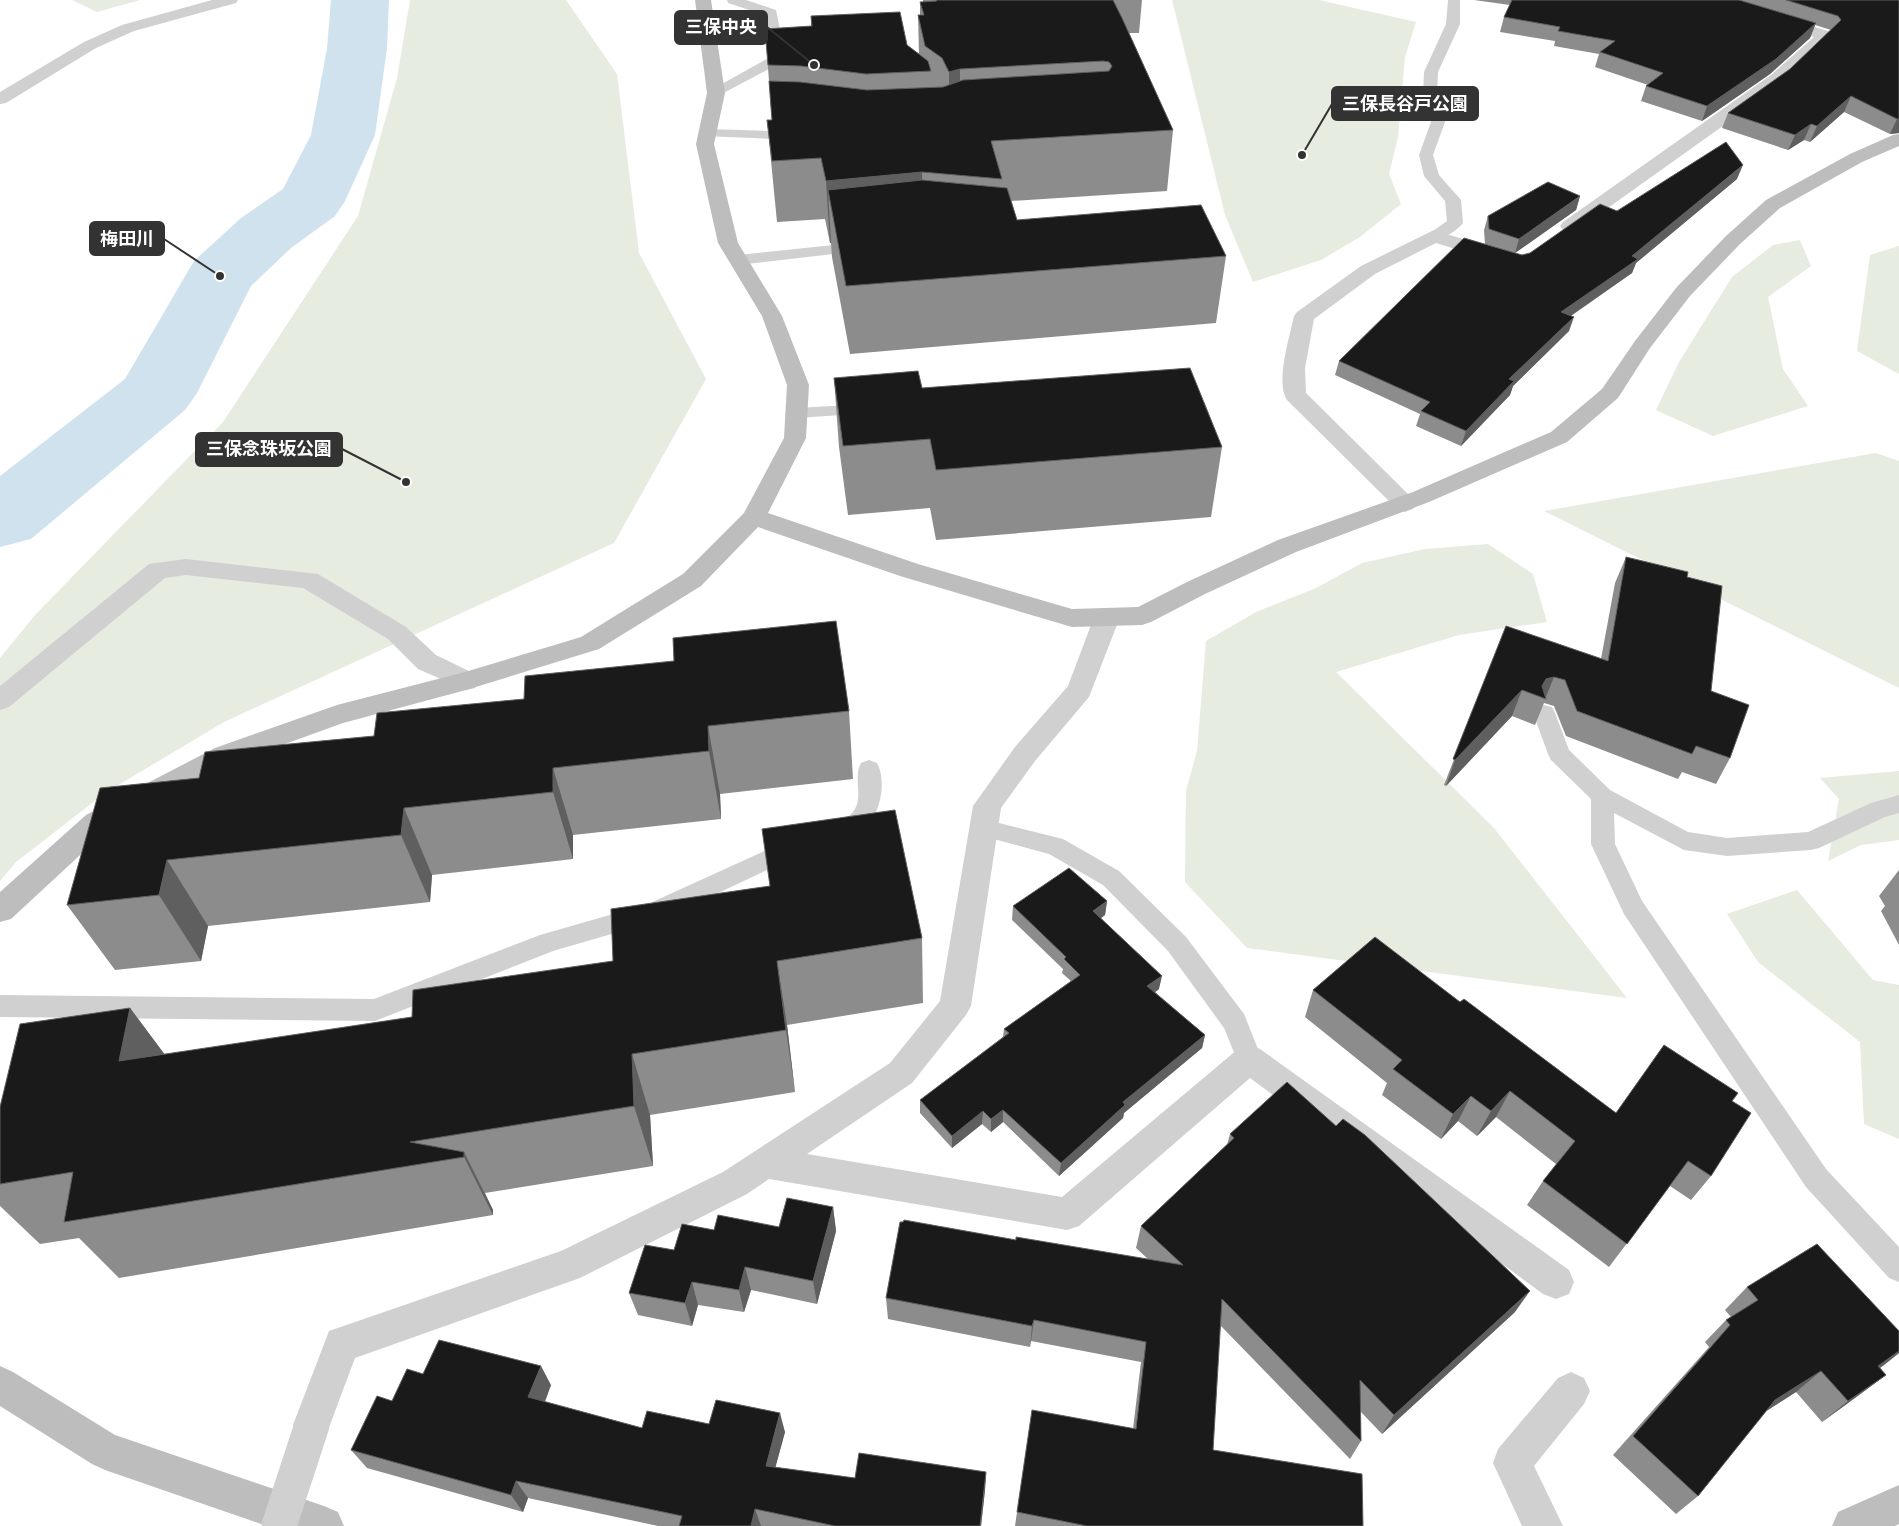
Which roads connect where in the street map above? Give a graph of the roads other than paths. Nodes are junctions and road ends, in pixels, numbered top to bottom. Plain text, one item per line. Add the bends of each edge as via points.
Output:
1 (230, 0) edge
2 (702, 0) edge
3 (733, 0) edge
4 (1454, 0) edge
5 (1708, 0) edge
6 (716, 93) junction
7 (0, 99) edge
8 (708, 133) junction
9 (814, 137) edge
10 (1899, 139) edge
11 (1559, 234) edge
12 (1434, 236) junction
13 (875, 245) edge
14 (1509, 259) edge
15 (739, 260) junction
16 (882, 408) edge
17 (797, 413) junction
18 (1405, 504) junction
19 (754, 517) junction
20 (1107, 617) junction
21 (466, 681) junction
22 (0, 700) edge
23 (1544, 713) edge
24 (869, 768) dead end
25 (1602, 796) junction
26 (1899, 804) edge
27 (983, 828) junction
28 (0, 910) edge
29 (0, 1006) edge
30 (1249, 1059) junction
31 (766, 1163) junction
32 (1899, 1268) edge
33 (1556, 1282) dead end
34 (0, 1385) edge
35 (1571, 1390) dead end
36 (1899, 1504) edge
37 (279, 1526) edge
38 (324, 1526) edge
39 (1543, 1526) edge
40 (1852, 1526) edge

1 - 7 street via 128,28 90,45
2 - 6 street
3 - 6 lane via 771,13 779,58
4 - 12 lane via 1453,24 1431,72 1430,96 1438,122 1426,156 1432,176 1453,200 1455,222
5 - 11 street via 1825,35 1777,79
6 - 8 street
8 - 9 lane
8 - 15 street via 705,144 728,243
10 - 18 street via 1856,158 1773,204 1683,292 1642,344 1610,393 1559,437
12 - 14 street
12 - 18 street via 1368,270 1304,316 1294,368 1295,395
13 - 15 lane
15 - 17 street via 772,316 792,368 798,385
16 - 17 lane
17 - 19 street via 795,438
18 - 20 street via 1287,546 1142,616
19 - 20 street via 909,570 1072,618
19 - 21 street via 692,580 590,643
20 - 27 street via 1080,690 986,806
21 - 22 street via 428,662 397,633 309,580 186,567 158,570
21 - 28 street via 337,715 225,755 96,823
23 - 25 lane via 1559,754
24 - 29 lane via 870,801 859,824 842,833 790,847 654,912 549,942 376,1010
25 - 26 lane via 1684,841 1727,847 1810,841 1879,809
25 - 32 lane via 1602,844 1633,907 1816,1178
27 - 30 lane via 1055,846 1111,878 1177,944 1235,1022
27 - 31 street via 955,1006 901,1073
30 - 31 street via 1067,1214
30 - 33 street
31 - 37 street, bridge via 735,1183 568,1266 342,1344
34 - 38 street via 105,1450
35 - 39 street via 1512,1463
36 - 40 street

